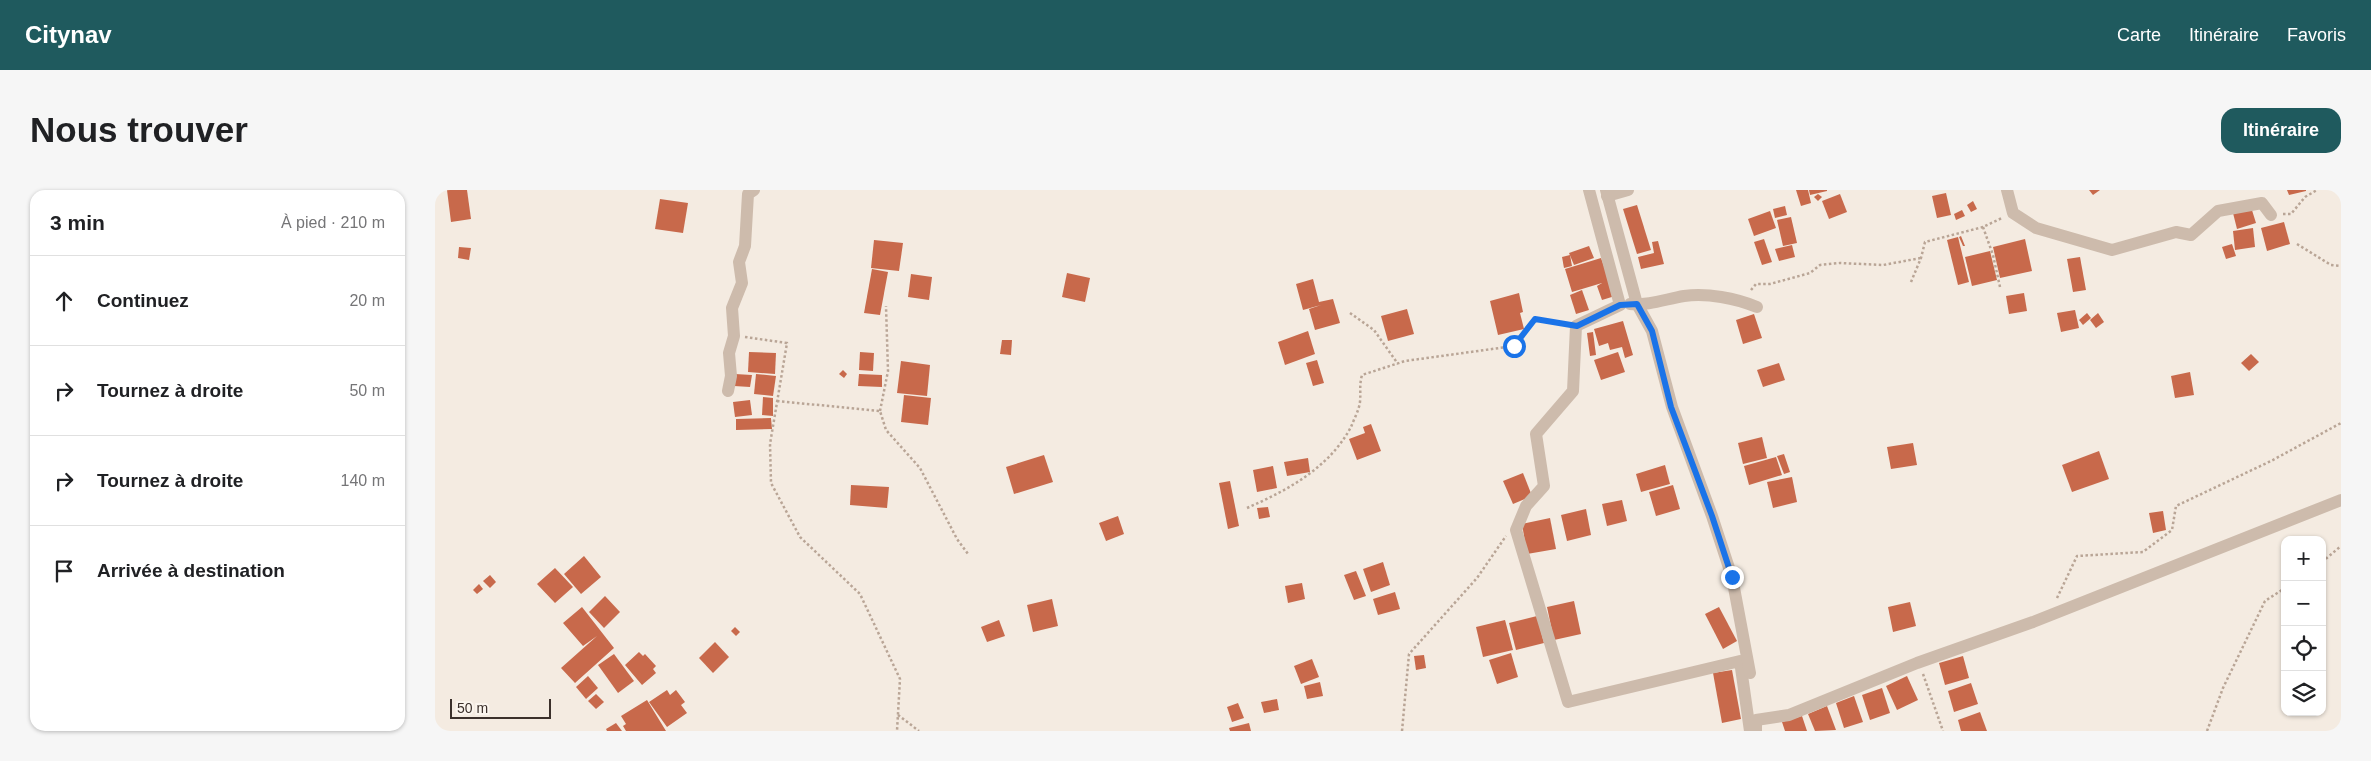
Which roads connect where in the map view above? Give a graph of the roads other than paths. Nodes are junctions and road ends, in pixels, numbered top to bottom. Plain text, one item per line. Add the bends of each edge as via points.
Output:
1 (754, 190) edge
2 (1589, 190) edge
3 (1628, 190) edge
4 (2007, 190) edge
5 (1606, 193) edge
6 (2271, 215) road end
7 (1637, 304) junction
8 (1620, 305) junction
9 (1757, 307) dead end
10 (728, 391) dead end
11 (2341, 500) edge
12 (1754, 727) edge

1 - 10 street via 748,194 745,246 739,262 742,282 732,308 734,336 729,353 731,376
2 - 8 street
3 - 5 street
4 - 6 street via 2013,213 2036,228 2112,250 2176,232 2191,235 2217,211 2262,203
5 - 7 street
7 - 8 street
7 - 9 street via 1685,296 1728,298
7 - 12 street via 1652,331 1671,407 1732,577 1747,650
8 - 12 street via 1577,326 1573,391 1536,434 1544,486 1526,506 1516,530 1568,702 1740,660
11 - 12 street via 2049,616

